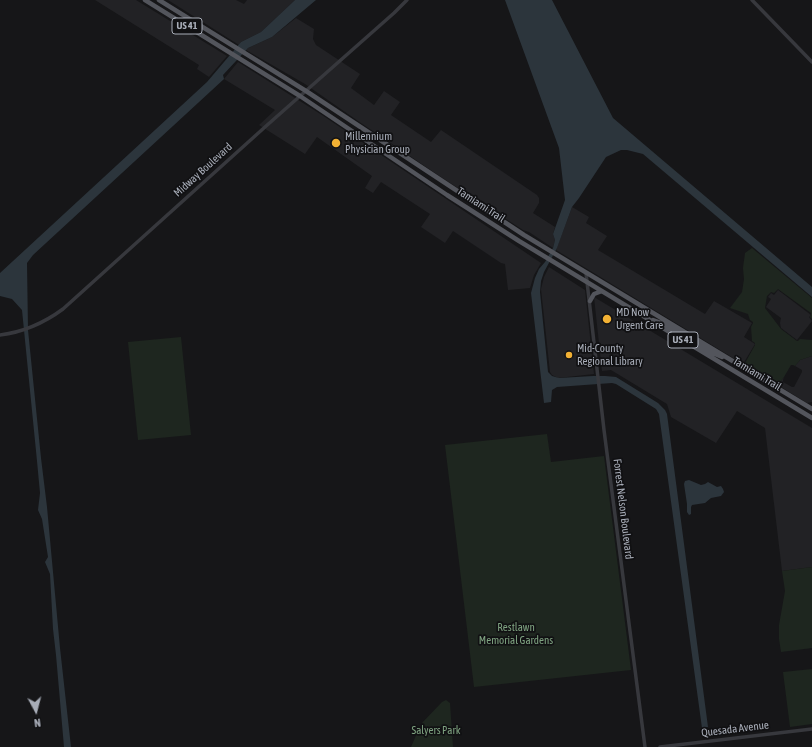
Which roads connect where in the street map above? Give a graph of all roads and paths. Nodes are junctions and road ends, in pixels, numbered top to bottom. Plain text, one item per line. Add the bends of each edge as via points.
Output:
1 (144, 0) edge
2 (159, 0) edge
3 (407, 0) edge
4 (752, 0) edge
5 (812, 62) edge
6 (306, 91) junction
7 (300, 96) junction
8 (506, 232) junction
9 (524, 235) junction
10 (519, 241) junction
11 (534, 241) junction
12 (586, 273) junction
13 (588, 283) junction
14 (602, 291) junction
15 (590, 301) junction
16 (637, 313) junction
17 (0, 335) edge
18 (690, 336) junction
19 (684, 341) junction
20 (733, 361) junction
21 (812, 409) edge
22 (812, 418) edge
23 (812, 729) edge
24 (645, 747) edge
25 (660, 747) edge

1 - 7 main road, Tamiami Trail / US 41
2 - 6 main road, Tamiami Trail / US 41
3 - 6 street, Midway Boulevard
4 - 5 street
6 - 7 street, Midway Boulevard
6 - 9 main road, Tamiami Trail / US 41
7 - 8 main road, Tamiami Trail / US 41
7 - 17 street, Midway Boulevard via 63,309 31,327
8 - 9 main road
8 - 10 main road, Tamiami Trail / US 41
9 - 11 main road, Tamiami Trail / US 41
10 - 11 main road
10 - 13 main road, Tamiami Trail / US 41
11 - 12 main road, Tamiami Trail / US 41
12 - 13 street, Forrest Nelson Boulevard
12 - 18 main road, Tamiami Trail / US 41
13 - 14 main road, Tamiami Trail / US 41
13 - 15 street, Forrest Nelson Boulevard
14 - 15 main road via 594,294
14 - 16 main road, Tamiami Trail / US 41
15 - 24 street, Forrest Nelson Boulevard via 605,440
16 - 18 main road via 682,335
16 - 19 main road, Tamiami Trail / US 41
18 - 20 main road, Tamiami Trail / US 41
19 - 20 main road via 693,342
19 - 22 main road, Tamiami Trail / US 41
20 - 21 main road, Tamiami Trail / US 41
23 - 25 street, Quesada Avenue

